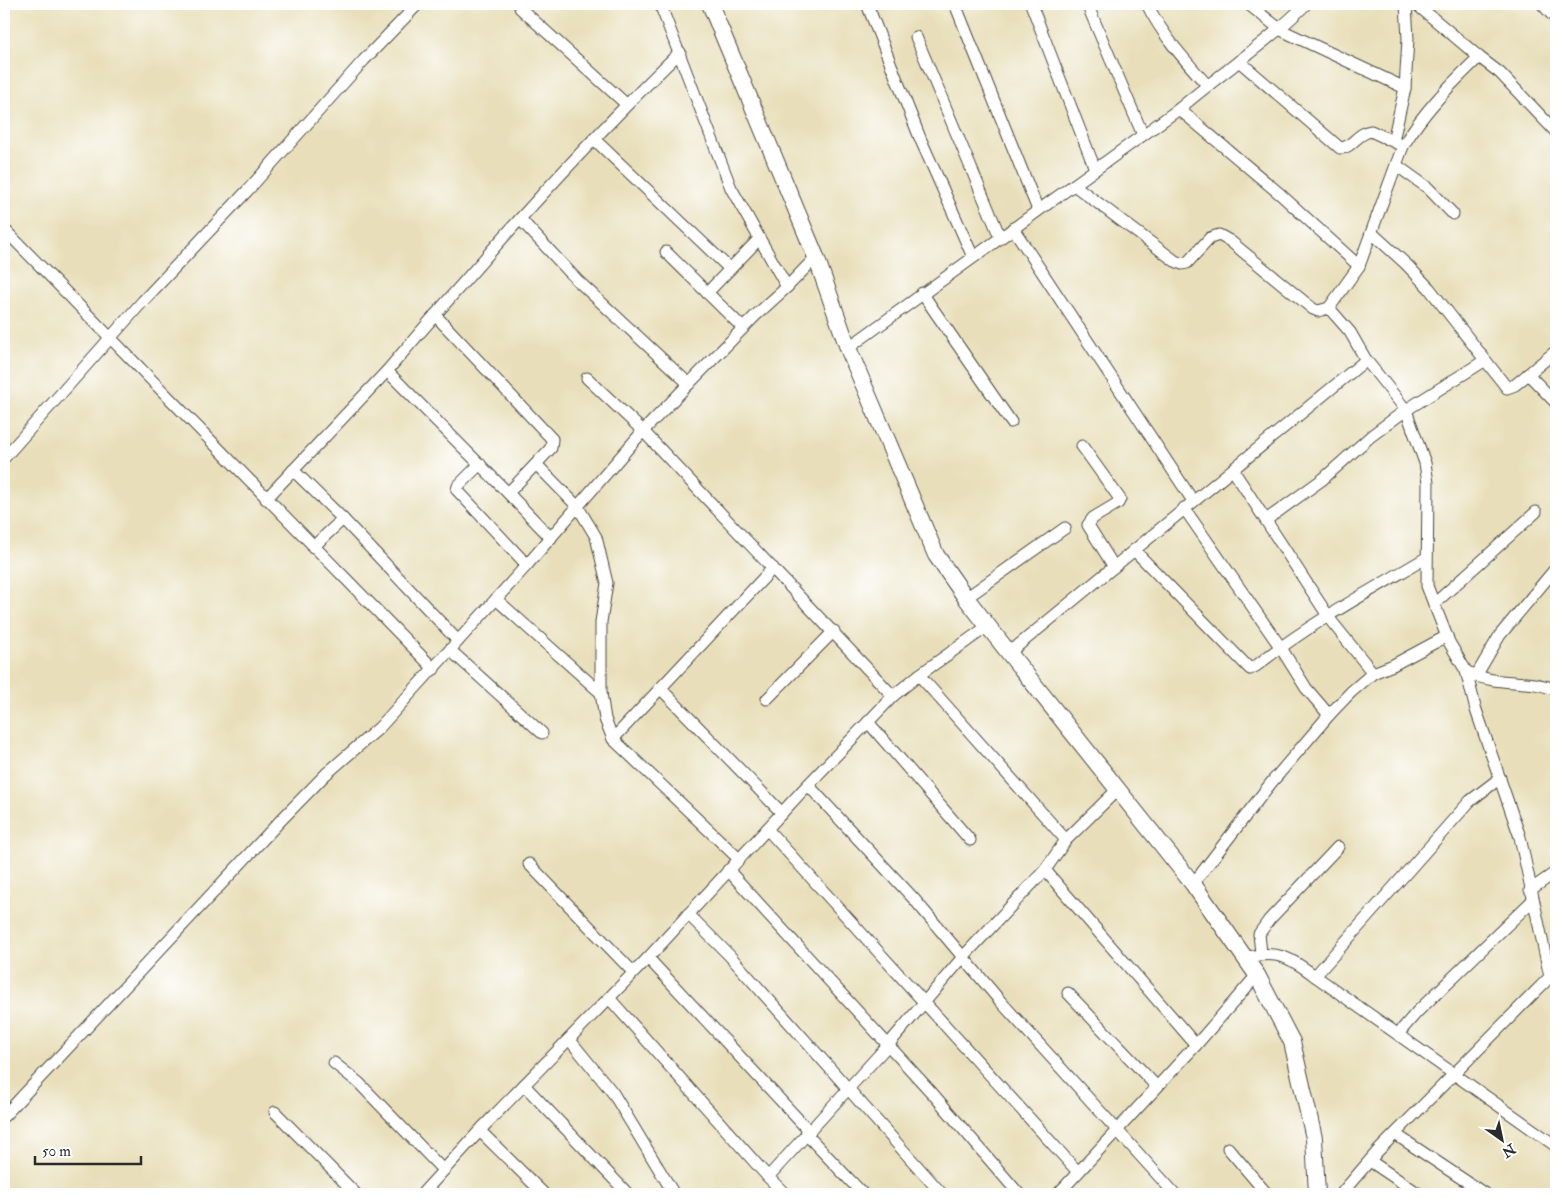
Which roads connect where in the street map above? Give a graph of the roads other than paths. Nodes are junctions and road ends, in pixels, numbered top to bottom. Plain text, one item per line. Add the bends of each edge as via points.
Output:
1 (418, 4) edge
2 (660, 4) edge
3 (710, 4) edge
4 (867, 4) edge
5 (954, 4) edge
6 (1031, 4) edge
7 (1087, 4) edge
8 (1147, 4) edge
9 (1248, 4) edge
10 (1306, 4) edge
11 (1406, 4) edge
12 (1416, 4) edge
13 (1542, 4) edge
14 (520, 8) dead end
15 (1556, 19) edge
16 (1281, 30) junction
17 (916, 37) dead end
18 (680, 52) junction
19 (1479, 57) junction
20 (1239, 61) junction
21 (1207, 85) junction
22 (1405, 88) junction
23 (626, 104) junction
24 (1179, 109) junction
25 (1556, 132) edge
26 (1143, 135) junction
27 (594, 138) junction
28 (1398, 143) junction
29 (1396, 165) junction
30 (1095, 169) junction
31 (1074, 185) junction
32 (1038, 210) junction
33 (1453, 214) dead end
34 (520, 218) junction
35 (1013, 228) junction
36 (4, 229) edge
37 (1372, 234) junction
38 (1000, 237) junction
39 (759, 239) junction
40 (666, 252) dead end
41 (816, 257) junction
42 (973, 257) junction
43 (1359, 266) junction
44 (730, 268) junction
45 (787, 288) junction
46 (922, 293) junction
47 (707, 294) junction
48 (1329, 308) junction
49 (435, 315) junction
50 (743, 328) junction
51 (108, 339) junction
52 (848, 348) junction
53 (1556, 351) edge
54 (1366, 360) junction
55 (1484, 361) junction
56 (387, 371) junction
57 (1528, 374) junction
58 (587, 378) dead end
59 (689, 384) junction
60 (1556, 403) edge
61 (1406, 410) junction
62 (1011, 422) dead end
63 (643, 431) junction
64 (1082, 446) dead end
65 (4, 458) edge
66 (480, 464) junction
67 (536, 464) junction
68 (293, 470) junction
69 (1233, 470) junction
70 (508, 493) junction
71 (266, 499) junction
72 (1189, 505) junction
73 (578, 507) junction
74 (1536, 512) dead end
75 (343, 519) junction
76 (1266, 520) junction
77 (1065, 528) dead end
78 (551, 538) junction
79 (313, 547) junction
80 (1134, 550) junction
81 (1426, 558) junction
82 (527, 565) junction
83 (1114, 567) junction
84 (773, 568) junction
85 (1556, 568) edge
86 (966, 598) junction
87 (496, 600) junction
88 (1434, 604) junction
89 (1328, 616) junction
90 (988, 626) junction
91 (834, 631) junction
92 (1447, 636) junction
93 (458, 641) junction
94 (1282, 648) junction
95 (450, 650) junction
96 (1009, 653) junction
97 (434, 669) junction
98 (1373, 673) junction
99 (1471, 673) junction
100 (918, 675) junction
101 (660, 688) junction
102 (1556, 690) edge
103 (601, 693) junction
104 (893, 696) junction
105 (767, 699) dead end
106 (1329, 714) junction
107 (868, 722) junction
108 (542, 733) dead end
109 (613, 739) junction
110 (1500, 778) junction
111 (808, 784) junction
112 (1118, 789) junction
113 (782, 813) junction
114 (767, 828) junction
115 (970, 840) dead end
116 (1066, 840) junction
117 (1338, 847) dead end
118 (739, 859) junction
119 (529, 864) dead end
120 (728, 870) junction
121 (1045, 870) junction
122 (1556, 872) edge
123 (1193, 884) junction
124 (1531, 895) junction
125 (688, 914) junction
126 (1254, 955) junction
127 (963, 957) junction
128 (648, 958) junction
129 (633, 972) junction
130 (1257, 975) junction
131 (1315, 976) junction
132 (1553, 978) edge
133 (1068, 993) dead end
134 (609, 998) junction
135 (924, 1002) junction
136 (1398, 1034) junction
137 (569, 1039) junction
138 (1196, 1045) junction
139 (888, 1046) junction
140 (334, 1063) dead end
141 (1454, 1073) junction
142 (524, 1085) junction
143 (1157, 1087) junction
144 (848, 1090) junction
145 (275, 1112) dead end
146 (4, 1116) edge
147 (1118, 1129) junction
148 (480, 1131) junction
149 (808, 1132) junction
150 (1395, 1134) junction
151 (1556, 1146) edge
152 (1228, 1148) dead end
153 (1370, 1161) junction
154 (443, 1170) junction
155 (1078, 1172) junction
156 (768, 1177) junction
157 (1061, 1193) edge
158 (356, 1194) edge
159 (422, 1194) edge
160 (544, 1194) edge
161 (628, 1194) edge
162 (674, 1194) edge
163 (785, 1194) edge
164 (863, 1194) edge
165 (942, 1194) edge
166 (1019, 1194) edge
167 (1176, 1194) edge
168 (1267, 1194) edge
169 (1317, 1194) edge
170 (1341, 1194) edge
171 (1419, 1194) edge
172 (1485, 1194) edge

1 - 51 street
2 - 18 street
3 - 41 main road
4 - 42 street via 920,138
5 - 32 street
6 - 30 street
7 - 26 street
8 - 21 street via 1161,30
9 - 16 street
10 - 16 street
11 - 22 street
12 - 19 street
13 - 15 street
14 - 23 street
16 - 20 street
16 - 22 street
17 - 38 street
18 - 23 street
18 - 39 street via 731,188
19 - 25 street
19 - 28 street
20 - 21 street
20 - 28 street via 1340,148 1348,147 1364,132 1372,131
21 - 24 street
22 - 28 street
23 - 27 street
24 - 26 street
24 - 43 street
26 - 30 street
27 - 34 street
27 - 44 street
28 - 29 street
29 - 33 street via 1428,188
29 - 37 street
30 - 31 street
31 - 32 street
31 - 48 street via 1175,261 1186,263 1210,238 1219,235 1313,309
32 - 35 street
34 - 49 street
34 - 59 street via 577,280
35 - 38 street
35 - 72 street
36 - 51 street
37 - 43 street
37 - 55 street via 1430,288
38 - 42 street
39 - 44 street
39 - 45 street
40 - 47 street
41 - 45 street
41 - 52 main road
42 - 46 street
43 - 48 street
44 - 47 street
45 - 50 street
46 - 52 street
46 - 62 street
47 - 50 street
48 - 54 street via 1350,332
49 - 56 street
49 - 67 street via 552,439 551,448
50 - 59 street
51 - 65 street
51 - 71 street
52 - 86 main road via 932,545
53 - 57 street
54 - 61 street
54 - 69 street
55 - 57 street via 1507,388
55 - 61 street
56 - 66 street
56 - 68 street
57 - 60 street
58 - 63 street
59 - 63 street
61 - 76 street via 1323,479
61 - 81 street via 1425,463 1428,483
63 - 73 street
63 - 84 street
64 - 83 street via 1120,499 1088,525
66 - 70 street
66 - 82 street via 457,490
67 - 70 street
67 - 73 street
68 - 71 street
68 - 75 street
69 - 72 street
69 - 76 street
70 - 78 street
71 - 79 street
72 - 80 street
72 - 94 street
73 - 78 street
73 - 103 street via 596,537 607,583 601,622
74 - 88 street
75 - 79 street
75 - 93 street
76 - 89 street
77 - 86 street
78 - 82 street
79 - 97 street
80 - 83 street
80 - 94 street via 1247,667 1255,668
81 - 88 street via 1427,586
81 - 89 street
82 - 87 street
83 - 96 street
84 - 91 street
84 - 101 street
85 - 99 street
86 - 90 main road
87 - 93 street
87 - 103 street
88 - 92 street
89 - 94 street
89 - 98 street
90 - 96 main road
90 - 100 street
91 - 104 street
91 - 105 street
92 - 98 street
92 - 99 street
93 - 95 street
94 - 106 street via 1306,688
95 - 97 street
95 - 108 street
96 - 112 main road
97 - 146 street via 378,728 313,786
98 - 106 street
99 - 102 street
99 - 110 street via 1476,710
100 - 104 street
100 - 116 street
101 - 109 street
101 - 113 street
103 - 109 street via 604,719
104 - 107 street
106 - 123 street via 1270,783
107 - 111 street
107 - 115 street
109 - 118 street
110 - 124 street via 1520,837
110 - 131 street via 1470,802
111 - 113 street
111 - 127 street
112 - 116 street
112 - 123 main road
113 - 114 street
114 - 118 street
114 - 135 street
116 - 121 street
117 - 126 street via 1269,920 1259,934
118 - 120 street
119 - 129 street
120 - 125 street
120 - 139 street
121 - 127 street
121 - 138 street
122 - 124 street
123 - 126 main road
124 - 132 street
124 - 136 street
125 - 128 street
125 - 144 street via 729,955
126 - 130 main road
126 - 131 street via 1282,956
127 - 135 street
127 - 147 street
128 - 129 street
128 - 149 street
129 - 134 street
130 - 138 street
130 - 169 main road via 1292,1042 1314,1138
131 - 136 street
132 - 141 street
133 - 143 street
134 - 137 street
134 - 156 street
135 - 139 street
135 - 155 street
136 - 141 street
137 - 142 street
137 - 162 street via 613,1092
138 - 143 street
139 - 144 street
139 - 166 street
140 - 154 street via 359,1083
141 - 150 street
141 - 151 street
142 - 148 street
142 - 161 street
143 - 147 street
144 - 149 street
144 - 165 street
145 - 158 street
147 - 155 street
147 - 167 street
148 - 154 street
148 - 160 street
149 - 156 street
149 - 164 street
150 - 153 street
150 - 172 street
152 - 168 street
153 - 170 street
153 - 171 street
154 - 159 street
155 - 157 street
156 - 163 street

